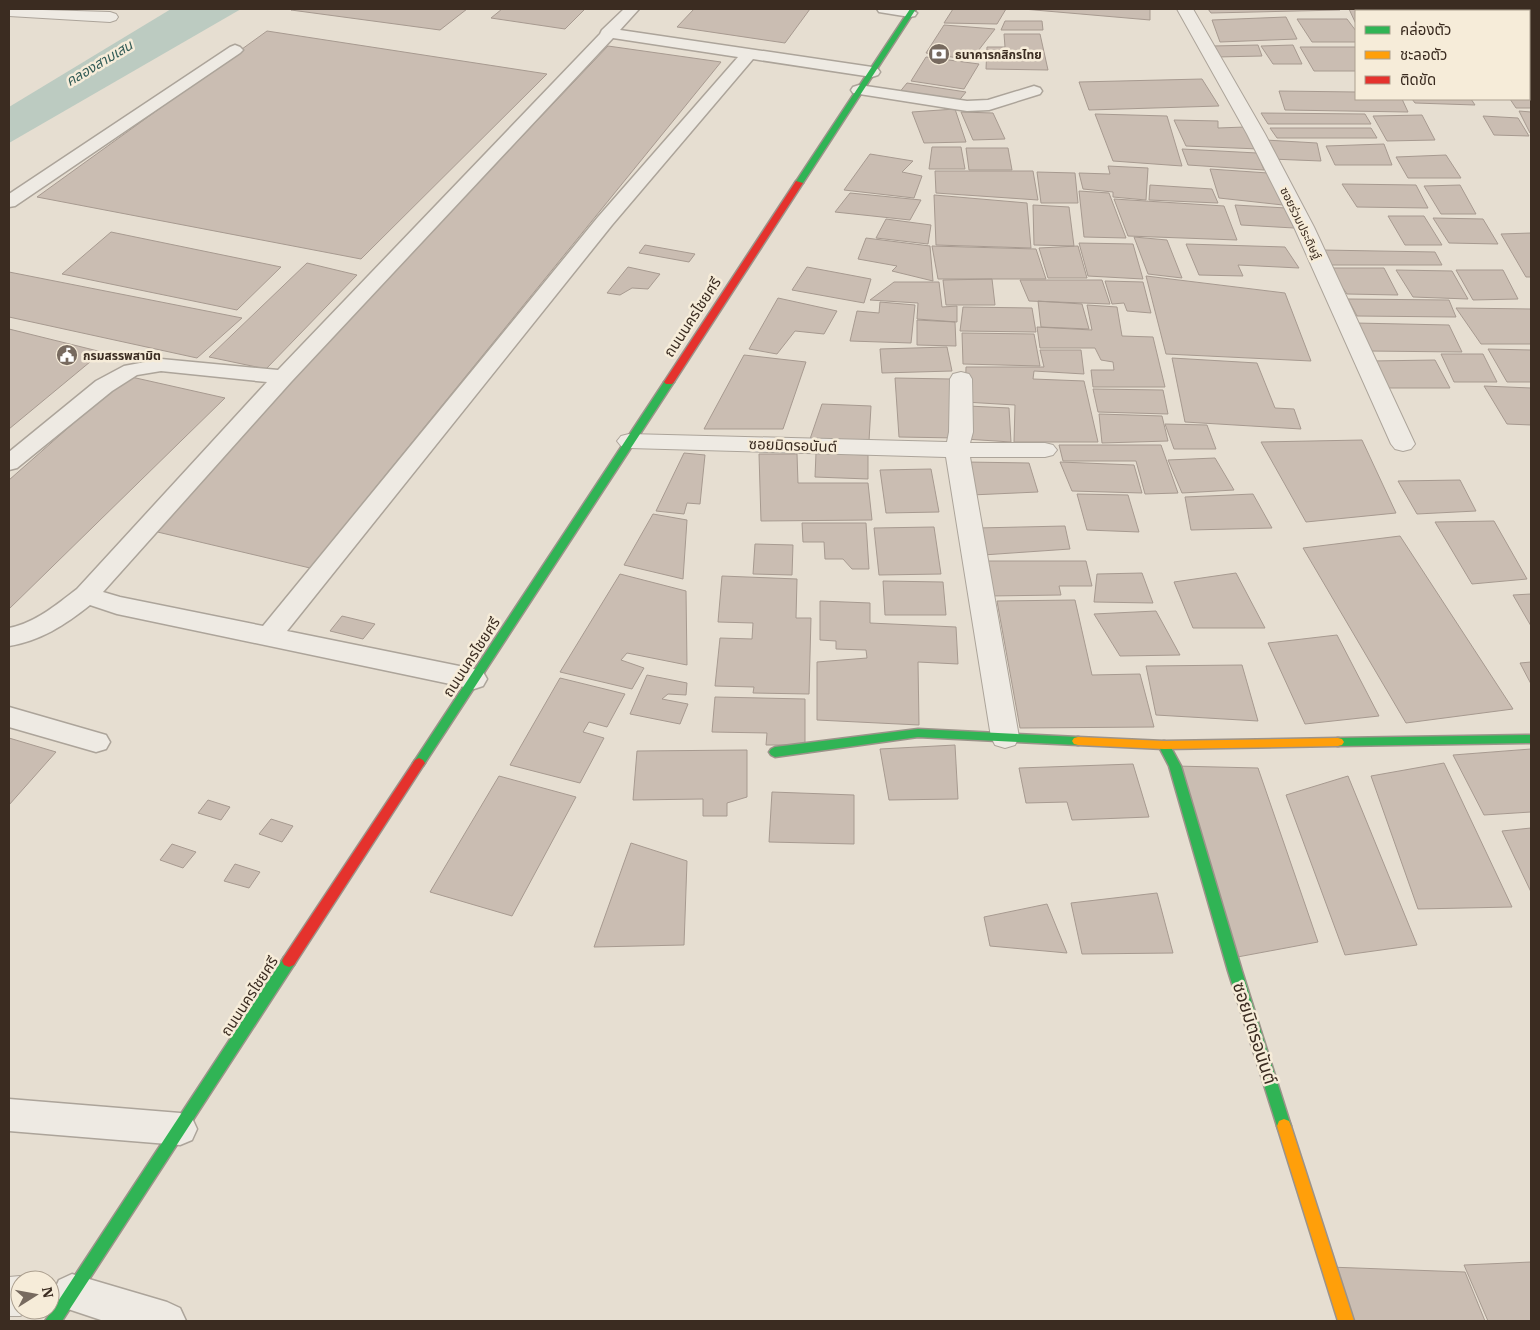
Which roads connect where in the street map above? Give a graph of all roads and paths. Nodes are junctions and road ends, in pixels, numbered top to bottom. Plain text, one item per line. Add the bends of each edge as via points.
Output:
1 (632, 9) edge
2 (884, 9) edge
3 (1184, 9) edge
4 (9, 11) edge
5 (912, 11) edge
6 (110, 17) dead end
7 (607, 34) junction
8 (235, 50) dead end
9 (749, 54) junction
10 (872, 72) junction
11 (859, 90) junction
12 (1034, 91) dead end
13 (9, 202) edge
14 (283, 377) junction
15 (961, 379) dead end
16 (629, 441) junction
17 (1403, 444) dead end
18 (957, 450) junction
19 (1045, 450) dead end
20 (9, 463) edge
21 (86, 595) junction
22 (269, 636) junction
23 (9, 637) edge
24 (474, 679) junction
25 (9, 717) edge
26 (1005, 737) junction
27 (1531, 739) edge
28 (96, 742) dead end
29 (1164, 745) junction
30 (775, 752) dead end
31 (9, 1115) edge
32 (180, 1130) junction
33 (60, 1300) edge
34 (60, 1303) edge
35 (167, 1321) edge
36 (1346, 1321) edge

1 - 7 lane
2 - 5 lane
3 - 17 street, ซอยร่วมประดิษฐ์ via 1256,134 1304,227
4 - 6 street
5 - 10 main road, ถนนนครไชยศรี
7 - 9 lane
7 - 14 lane
8 - 13 lane
9 - 10 lane
9 - 22 lane via 605,220
10 - 11 main road, ถนนนครไชยศรี
11 - 12 lane via 967,106 989,105
11 - 16 main road, ถนนนครไชยศรี
14 - 20 lane via 162,365 131,370 104,386
14 - 21 lane
15 - 18 street via 961,432
16 - 18 street, ซอยมิตรอนันต์
16 - 24 main road, ถนนนครไชยศรี
18 - 19 street, ซอยมิตรอนันต์
18 - 26 street
21 - 22 lane via 117,605
21 - 23 lane via 52,622
22 - 24 lane
24 - 32 main road, ถนนนครไชยศรี
25 - 28 lane
26 - 29 main road
26 - 30 main road via 918,733
27 - 29 main road
29 - 36 main road, ซอยมิตรอนันต์ via 1175,766 1235,971
31 - 32 lane
32 - 33 main road, ถนนนครไชยศรี
34 - 35 lane

